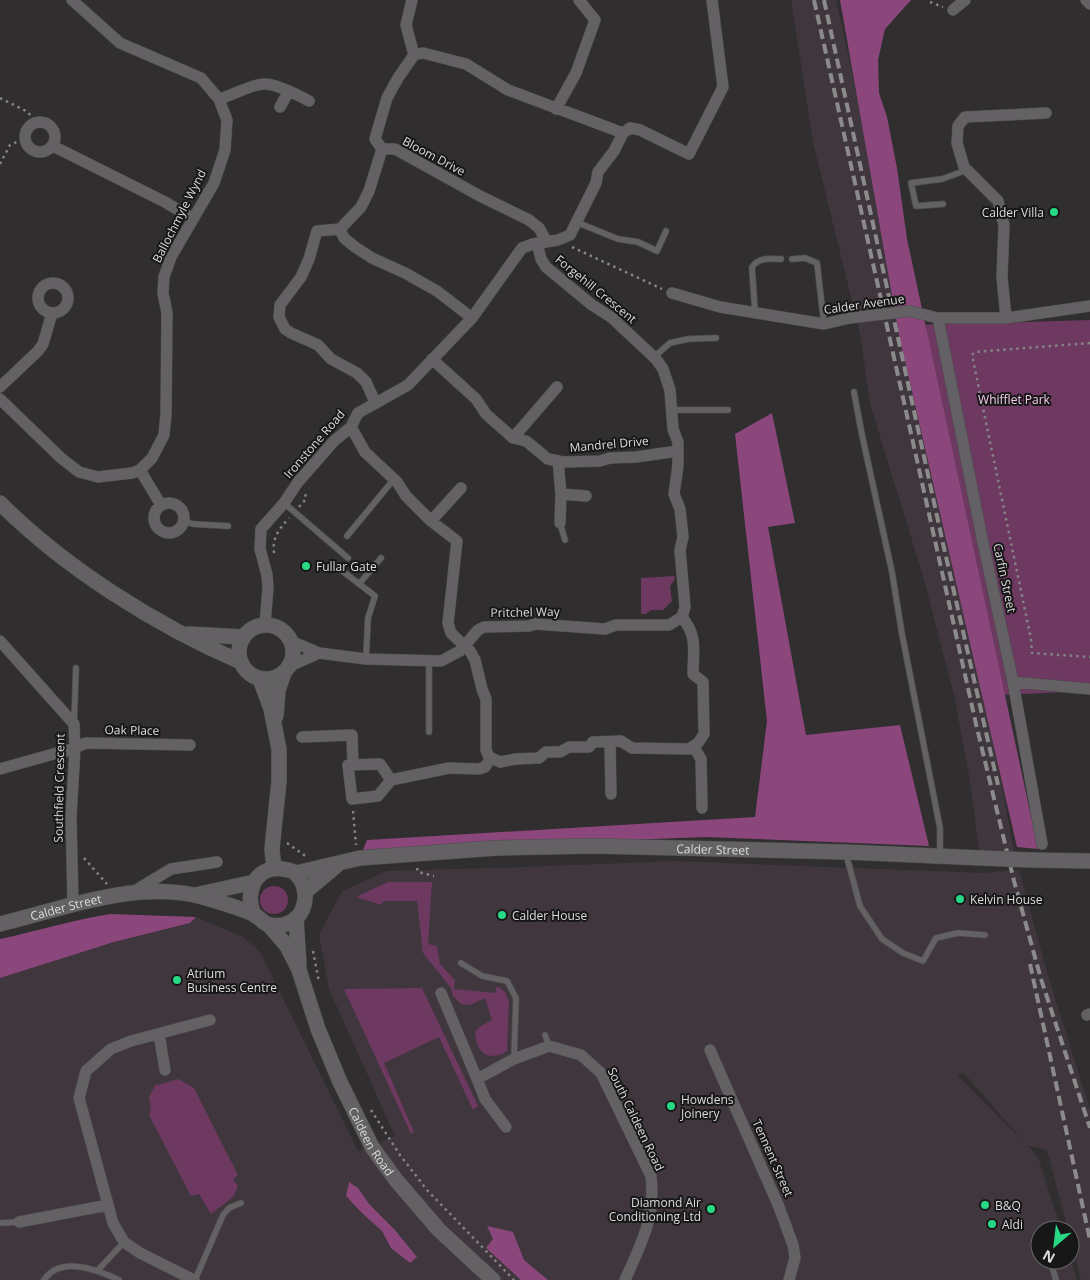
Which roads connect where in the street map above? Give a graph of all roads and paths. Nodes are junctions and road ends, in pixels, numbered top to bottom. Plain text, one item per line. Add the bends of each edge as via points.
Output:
1 (72, 0) edge
2 (412, 0) edge
3 (579, 0) edge
4 (712, 0) edge
5 (965, 0) edge
6 (1086, 0) edge
7 (1090, 4) edge
8 (952, 10) dead end
9 (414, 55) junction
10 (288, 91) junction
11 (0, 98) edge
12 (219, 99) junction
13 (309, 101) dead end
14 (280, 106) dead end
15 (556, 109) junction
16 (1046, 113) dead end
17 (35, 123) junction
18 (623, 133) junction
19 (25, 138) junction
20 (53, 146) junction
21 (382, 149) junction
22 (0, 164) edge
23 (966, 170) junction
24 (943, 204) dead end
25 (193, 219) junction
26 (576, 222) junction
27 (340, 229) junction
28 (666, 230) dead end
29 (547, 242) junction
30 (781, 259) dead end
31 (792, 259) dead end
32 (672, 293) joint
33 (1090, 306) edge
34 (52, 313) dead end
35 (755, 313) junction
36 (472, 318) junction
37 (938, 318) junction
38 (1006, 318) junction
39 (824, 324) junction
40 (716, 338) dead end
41 (1090, 343) edge
42 (654, 357) junction
43 (432, 360) junction
44 (0, 387) edge
45 (557, 387) dead end
46 (854, 392) dead end
47 (0, 399) edge
48 (375, 402) junction
49 (670, 410) junction
50 (728, 410) dead end
51 (351, 427) junction
52 (513, 438) junction
53 (678, 452) junction
54 (558, 461) junction
55 (140, 470) junction
56 (394, 479) junction
57 (298, 482) junction
58 (461, 488) dead end
59 (562, 494) junction
60 (586, 496) dead end
61 (0, 503) edge
62 (284, 503) junction
63 (161, 505) junction
64 (295, 512) junction
65 (184, 521) junction
66 (431, 521) junction
67 (560, 523) joint
68 (228, 526) dead end
69 (347, 536) dead end
70 (565, 540) dead end
71 (275, 555) dead end
72 (348, 558) dead end
73 (381, 558) dead end
74 (341, 570) dead end
75 (359, 584) junction
76 (682, 617) junction
77 (266, 625) junction
78 (183, 634) junction
79 (243, 637) junction
80 (0, 641) edge
81 (291, 642) junction
82 (464, 646) junction
83 (319, 653) junction
84 (1090, 657) edge
85 (366, 659) junction
86 (429, 660) junction
87 (241, 662) junction
88 (76, 668) dead end
89 (287, 669) junction
90 (260, 679) junction
91 (1013, 682) junction
92 (1090, 689) edge
93 (74, 724) junction
94 (276, 730) junction
95 (429, 732) dead end
96 (302, 737) dead end
97 (610, 742) junction
98 (190, 745) dead end
99 (693, 746) junction
100 (75, 748) junction
101 (491, 758) junction
102 (353, 764) junction
103 (0, 769) edge
104 (391, 780) junction
105 (611, 794) dead end
106 (352, 799) junction
107 (702, 808) dead end
108 (1042, 844) dead end
109 (356, 845) dead end
110 (840, 852) junction
111 (72, 856) junction
112 (940, 856) junction
113 (1090, 861) edge
114 (218, 862) dead end
115 (337, 865) junction
116 (274, 868) junction
117 (296, 873) junction
118 (254, 882) junction
119 (305, 892) junction
120 (130, 894) junction
121 (193, 895) junction
122 (112, 897) junction
123 (73, 904) junction
124 (254, 915) junction
125 (296, 918) junction
126 (0, 924) edge
127 (269, 925) junction
128 (985, 935) dead end
129 (461, 963) dead end
130 (299, 970) junction
131 (441, 993) dead end
132 (210, 1020) dead end
133 (159, 1034) junction
134 (710, 1050) dead end
135 (514, 1059) junction
136 (165, 1070) dead end
137 (477, 1080) junction
138 (506, 1127) dead end
139 (241, 1203) dead end
140 (108, 1205) junction
141 (20, 1222) joint
142 (0, 1223) edge
143 (124, 1242) junction
144 (98, 1270) junction
145 (44, 1280) edge
146 (118, 1280) edge
147 (194, 1280) edge
148 (493, 1280) edge
149 (625, 1280) edge
150 (789, 1280) edge

1 - 12 street, Ballochmyle Wynd via 120,43 201,78
2 - 9 street via 406,25
3 - 15 street via 595,20 576,73
4 - 18 street via 723,88 689,154 640,130 630,128
5 - 8 street
6 - 7 street
9 - 15 street via 424,53 466,64 508,90
9 - 21 street via 387,98 375,140
10 - 12 street via 265,84
10 - 13 street
10 - 14 street
11 - 17 path via 28,112
12 - 25 street, Ballochmyle Wynd via 227,120 225,150 214,183
15 - 18 street
16 - 23 street via 965,117 958,126 957,143
17 - 19 street
17 - 20 street via 44,122 52,128 56,137
18 - 26 street, Ironstone Road via 598,172 596,183
19 - 20 street via 28,147 36,152 46,152
19 - 22 path via 10,145
20 - 25 street
21 - 27 street, Bloom Drive via 369,192 361,207
21 - 29 street, Bloom Drive via 395,149 529,220 539,228
23 - 24 lane via 942,179 912,183 916,206
23 - 38 street via 998,201 1004,225 1002,277
25 - 55 street, Ballochmyle Wynd via 171,257 164,277 164,435 152,458
26 - 28 lane via 657,251
26 - 29 street, Ironstone Road via 570,234
27 - 36 street via 344,238 355,247 437,291
27 - 48 street via 317,231 309,259 301,277 280,305 279,317 285,329 318,345 331,359 356,373 366,382
29 - 32 path
29 - 36 street, Ironstone Road via 522,248
29 - 42 street, Forgehill Crescent via 541,259 546,267 592,305 611,316
30 - 35 lane via 759,260 752,267
31 - 39 lane via 805,258 817,263
32 - 35 street, Calder Avenue
33 - 38 street, Calder Avenue
34 - 44 street via 44,344
35 - 39 street, Calder Avenue
36 - 43 street, Ironstone Road
37 - 38 street, Calder Avenue
37 - 39 street, Calder Avenue, bridge via 909,311
37 - 91 street, Carfin Street
40 - 42 lane via 670,343
41 - 84 path via 975,352 972,355 1032,652
42 - 49 street, Forgehill Crescent via 663,369 670,390
43 - 48 street, Ironstone Road via 408,385
43 - 52 street, Mandrel Drive
45 - 52 street
46 - 112 lane via 937,809
47 - 55 street via 79,472 98,477
48 - 51 street, Ironstone Road via 358,413
49 - 50 lane
49 - 53 street, Forgehill Crescent
51 - 56 street via 365,452
51 - 57 street, Ironstone Road via 334,440
52 - 54 street, Mandrel Drive via 526,441 548,458
53 - 54 street, Mandrel Drive via 600,461
53 - 76 street, Forgehill Crescent via 674,494 680,509 683,537 680,550 685,607
54 - 59 street
55 - 63 street
56 - 66 street
56 - 69 lane
57 - 62 street, Ironstone Road
57 - 64 path via 304,486 306,499
58 - 66 street
59 - 60 street
59 - 67 street
61 - 78 main road via 74,566
62 - 64 lane
62 - 77 street, Ironstone Road via 261,529 260,549 268,587
63 - 65 street via 171,503 180,507
63 - 65 street via 155,512 155,522 161,530 174,532
64 - 71 path via 278,531 273,544
64 - 72 lane
65 - 68 lane
66 - 82 street via 457,541 448,623 451,633
67 - 70 lane
73 - 75 lane
74 - 75 lane
75 - 85 lane via 375,596 368,618
76 - 82 street, Pritchel Way via 669,625 484,627
76 - 99 street via 693,635 693,674 703,682 704,734
77 - 79 main road via 257,626
77 - 81 main road via 281,629
78 - 79 main road
78 - 87 main road
79 - 87 main road via 239,654
80 - 93 street, Southfield Crescent
81 - 83 street, Pritchel Way
81 - 89 main road via 293,658
82 - 86 street, Pritchel Way via 441,661
82 - 101 street via 475,660 486,699 486,750
83 - 85 street, Pritchel Way
83 - 89 street
85 - 86 street, Pritchel Way
86 - 95 lane
87 - 90 main road via 245,670
88 - 93 lane
89 - 90 main road via 277,677
89 - 94 main road via 278,690
90 - 94 main road
91 - 92 street
91 - 108 street, Carfin Street
93 - 100 street, Southfield Crescent
94 - 116 main road via 279,781 272,849
96 - 102 street via 352,735
97 - 99 street via 620,741 632,748 689,749
97 - 101 street via 593,742 589,747 546,752 539,758 500,762
97 - 105 street
98 - 100 street, Oak Place via 86,743
99 - 107 street via 701,759
100 - 103 street, Oak Place
100 - 111 street, Southfield Crescent via 70,817
101 - 104 street via 485,767 479,769 448,768
102 - 104 street via 380,764
102 - 106 street via 348,765
104 - 106 street via 378,796
106 - 109 path
110 - 112 main road, Calder Street
110 - 115 main road, Calder Street via 593,846 497,848 360,858
110 - 128 lane via 860,906 882,940 903,953 923,961 936,938 958,933
111 - 122 path via 81,856 107,883
111 - 123 street, Southfield Crescent
112 - 113 main road, Calder Street, bridge
114 - 120 street, Calder Street via 171,869
115 - 117 main road, Calder Street
115 - 119 main road, Calder Street
116 - 117 main road, Calder Street
116 - 118 main road, Calder Street
117 - 119 main road
118 - 121 main road, Calder Street
118 - 124 main road via 249,898
119 - 125 main road via 305,902
120 - 121 main road, Calder Street
120 - 122 main road, Calder Street
121 - 124 main road, Calder Street
122 - 123 main road, Calder Street
123 - 126 main road, Calder Street
124 - 127 main road, Calder Street
125 - 127 main road via 288,923
125 - 130 main road, Caldeen Road
127 - 130 main road, Caldeen Road via 287,946
129 - 135 lane via 482,976 507,981 516,998
130 - 148 main road, Caldeen Road via 318,1029 372,1147 439,1230
131 - 137 street
132 - 133 street
133 - 136 street
133 - 140 street via 111,1049 86,1071 82,1081 79,1098
134 - 150 street, Tennent Street via 793,1245 795,1258
135 - 137 street, South Caldeen Road
135 - 149 street, South Caldeen Road via 547,1040 581,1054 601,1073 651,1176 653,1194 647,1230
137 - 138 street via 485,1099
139 - 147 lane via 223,1215
140 - 141 street
140 - 143 street via 113,1223
141 - 142 lane
143 - 144 lane
143 - 147 street
144 - 145 lane via 78,1266 65,1268 50,1272
144 - 146 lane

